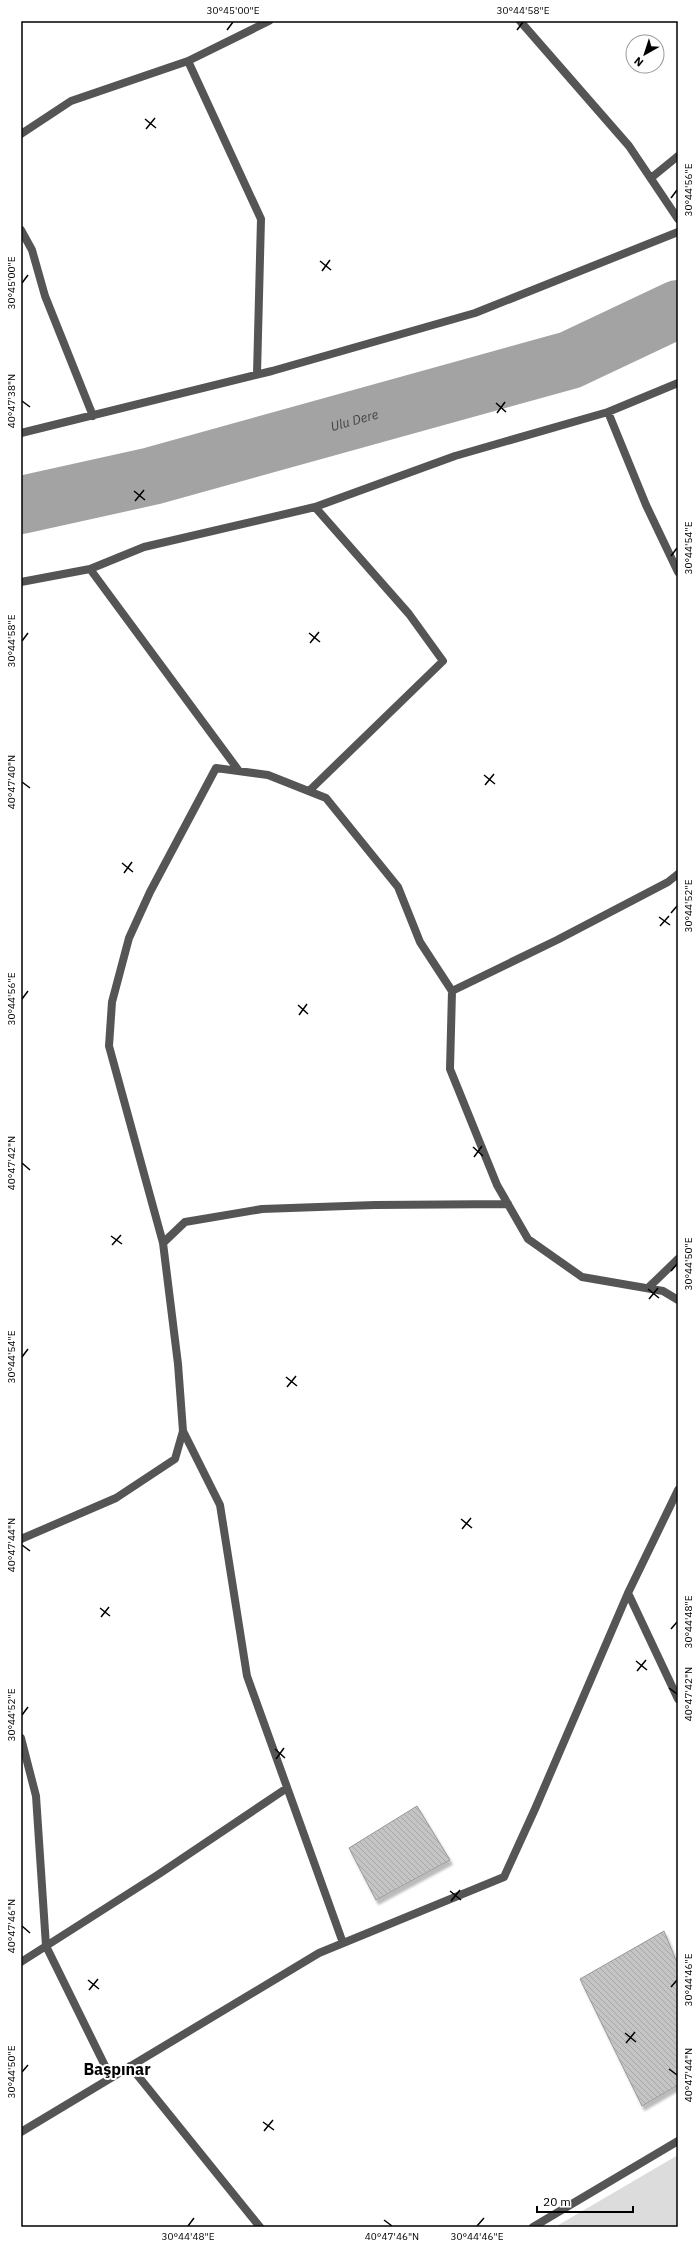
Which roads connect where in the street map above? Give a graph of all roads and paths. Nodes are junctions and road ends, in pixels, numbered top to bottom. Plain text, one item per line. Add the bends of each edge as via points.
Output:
1 (269, 21) edge
2 (520, 21) edge
3 (188, 61) junction
4 (21, 134) edge
5 (678, 156) edge
6 (651, 178) junction
7 (678, 219) edge
8 (21, 230) edge
9 (678, 232) edge
10 (257, 374) junction
11 (678, 383) edge
12 (608, 412) junction
13 (93, 416) junction
14 (21, 433) edge
15 (315, 507) junction
16 (90, 569) junction
17 (678, 572) edge
18 (21, 582) edge
19 (239, 771) junction
20 (309, 792) junction
21 (678, 874) edge
22 (452, 991) junction
23 (508, 1204) junction
24 (163, 1243) junction
25 (678, 1259) edge
26 (648, 1288) junction
27 (678, 1300) edge
28 (183, 1431) junction
29 (678, 1490) edge
30 (21, 1540) edge
31 (628, 1593) junction
32 (678, 1699) edge
33 (21, 1738) edge
34 (287, 1788) junction
35 (343, 1944) junction
36 (46, 1946) junction
37 (21, 1962) edge
38 (130, 2066) junction
39 (111, 2078) junction
40 (21, 2132) edge
41 (678, 2141) edge
42 (260, 2227) edge
43 (533, 2227) edge

1 - 3 street
2 - 6 street via 629,146
3 - 4 street via 71,101
3 - 10 street via 261,220
5 - 6 street
6 - 7 street
8 - 13 street via 32,250 45,296
9 - 10 street via 475,313
10 - 13 street
11 - 12 street
12 - 15 street via 455,456
12 - 17 street via 646,505
13 - 14 street
15 - 16 street via 144,547
15 - 20 street via 409,614 442,661
16 - 18 street
16 - 19 street
19 - 20 street via 268,775
19 - 24 street via 216,768 150,892 129,938 112,1002 109,1046
20 - 22 street via 326,798 398,887 420,942
21 - 22 street via 668,882 557,940
22 - 23 street via 450,1069 497,1185
23 - 24 street via 262,1209 185,1222
23 - 26 street via 528,1239 582,1277
24 - 28 street via 178,1364
25 - 26 street
26 - 27 street via 663,1291
28 - 30 street via 175,1459 116,1498
28 - 34 street via 220,1505 247,1676
29 - 31 street
31 - 32 street
31 - 35 street via 504,1877
33 - 36 street via 36,1796
34 - 35 street
34 - 36 street
35 - 38 street via 319,1953
36 - 37 street
36 - 39 street
38 - 39 street
38 - 42 street
39 - 40 street
41 - 43 street

